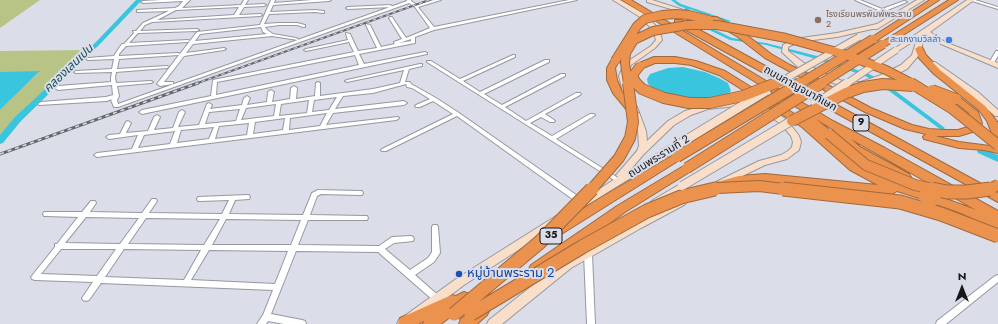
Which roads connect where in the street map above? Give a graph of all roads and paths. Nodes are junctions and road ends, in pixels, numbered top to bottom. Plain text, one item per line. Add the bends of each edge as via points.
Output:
1 (188, 0) edge
2 (246, 0) edge
3 (329, 0) edge
4 (439, 0) edge
5 (575, 0) edge
6 (614, 0) edge
7 (637, 0) edge
8 (650, 0) edge
9 (857, 0) edge
10 (899, 0) edge
11 (921, 0) edge
12 (935, 0) edge
13 (954, 0) edge
14 (971, 0) edge
15 (407, 1) edge
16 (143, 2) dead end
17 (272, 2) edge
18 (904, 2) junction
19 (627, 4) edge
20 (264, 5) dead end
21 (913, 5) junction
22 (242, 6) junction
23 (390, 6) junction
24 (416, 6) junction
25 (348, 8) dead end
26 (998, 8) edge
27 (174, 10) junction
28 (883, 10) junction
29 (138, 12) dead end
30 (323, 12) dead end
31 (267, 13) junction
32 (260, 15) dead end
33 (236, 16) junction
34 (643, 16) junction
35 (894, 16) junction
36 (391, 18) dead end
37 (714, 19) junction
38 (151, 21) junction
39 (682, 24) junction
40 (262, 25) junction
41 (368, 25) dead end
42 (881, 25) junction
43 (303, 26) dead end
44 (433, 29) junction
45 (928, 29) junction
46 (197, 30) dead end
47 (135, 32) junction
48 (348, 34) dead end
49 (272, 35) junction
50 (684, 35) junction
51 (830, 36) junction
52 (413, 37) junction
53 (739, 38) junction
54 (296, 39) junction
55 (404, 39) junction
56 (350, 41) junction
57 (189, 42) junction
58 (943, 43) junction
59 (124, 45) junction
60 (919, 45) junction
61 (702, 47) junction
62 (723, 47) junction
63 (382, 48) junction
64 (224, 49) dead end
65 (306, 50) dead end
66 (998, 52) edge
67 (356, 53) junction
68 (425, 53) dead end
69 (180, 54) junction
70 (513, 56) dead end
71 (116, 57) junction
72 (88, 59) dead end
73 (926, 60) junction
74 (547, 61) dead end
75 (429, 62) dead end
76 (420, 65) dead end
77 (995, 65) edge
78 (362, 66) junction
79 (167, 67) dead end
80 (407, 68) junction
81 (114, 70) junction
82 (76, 72) dead end
83 (733, 72) junction
84 (563, 75) dead end
85 (786, 76) junction
86 (347, 81) dead end
87 (460, 81) junction
88 (151, 82) dead end
89 (318, 83) dead end
90 (114, 84) junction
91 (400, 84) junction
92 (811, 85) junction
93 (826, 87) junction
94 (58, 88) dead end
95 (294, 88) dead end
96 (271, 92) dead end
97 (480, 94) junction
98 (578, 94) dead end
99 (341, 95) junction
100 (116, 96) junction
101 (213, 96) junction
102 (760, 96) junction
103 (246, 98) dead end
104 (314, 98) junction
105 (434, 99) junction
106 (293, 100) junction
107 (127, 102) junction
108 (279, 102) junction
109 (269, 103) junction
110 (404, 103) dead end
111 (41, 104) dead end
112 (245, 106) junction
113 (418, 106) dead end
114 (502, 107) junction
115 (868, 110) junction
116 (331, 111) junction
117 (142, 112) dead end
118 (182, 112) dead end
119 (309, 114) junction
120 (456, 114) junction
121 (541, 114) junction
122 (998, 114) edge
123 (592, 115) dead end
124 (288, 116) junction
125 (157, 117) dead end
126 (778, 117) junction
127 (276, 118) junction
128 (396, 118) dead end
129 (638, 118) junction
130 (790, 118) junction
131 (252, 121) junction
132 (552, 121) dead end
133 (238, 122) junction
134 (128, 123) dead end
135 (526, 123) junction
136 (217, 125) junction
137 (832, 125) junction
138 (200, 126) junction
139 (322, 127) junction
140 (177, 129) junction
141 (286, 131) junction
142 (997, 131) edge
143 (150, 132) junction
144 (142, 133) junction
145 (122, 136) junction
146 (250, 136) junction
147 (109, 137) dead end
148 (551, 139) junction
149 (211, 141) junction
150 (173, 145) junction
151 (998, 145) edge
152 (975, 147) junction
153 (134, 150) junction
154 (384, 150) dead end
155 (998, 150) edge
156 (641, 152) junction
157 (97, 155) dead end
158 (998, 155) edge
159 (948, 171) junction
160 (616, 179) junction
161 (962, 179) junction
162 (998, 185) edge
163 (706, 190) junction
164 (360, 193) dead end
165 (247, 197) dead end
166 (593, 197) junction
167 (928, 197) junction
168 (233, 198) junction
169 (998, 198) edge
170 (200, 199) dead end
171 (154, 201) dead end
172 (93, 203) dead end
173 (583, 203) junction
174 (998, 206) edge
175 (670, 209) junction
176 (46, 214) dead end
177 (84, 214) junction
178 (145, 215) junction
179 (224, 217) junction
180 (998, 217) edge
181 (304, 218) junction
182 (365, 218) dead end
183 (998, 226) edge
184 (435, 227) dead end
185 (998, 236) edge
186 (411, 239) dead end
187 (58, 246) junction
188 (123, 246) junction
189 (207, 247) junction
190 (292, 248) junction
191 (380, 248) junction
192 (588, 254) junction
193 (566, 265) junction
194 (410, 274) junction
195 (998, 278) edge
196 (99, 280) junction
197 (186, 283) junction
198 (277, 287) junction
199 (472, 292) junction
200 (86, 298) dead end
201 (438, 299) junction
202 (264, 321) edge
203 (404, 323) edge
204 (302, 324) edge
205 (430, 324) edge
206 (442, 324) edge
207 (459, 324) edge
208 (466, 324) edge
209 (492, 324) edge
210 (591, 324) edge
211 (940, 324) edge

1 - 16 street
1 - 27 street
2 - 22 street
3 - 17 street
4 - 24 street
5 - 44 street
6 - 19 main road
7 - 39 highway, ถนนกาญจนาภิเษก / 9
8 - 37 main road via 666,7
8 - 39 main road
9 - 28 street
10 - 18 street
11 - 21 main road, ถนนพระรามที่ 2 / 35
12 - 199 highway, ถนนพระรามที่ 2 / 35, bridge via 583,214
13 - 208 highway, 35, bridge via 621,209 538,268
14 - 26 street
14 - 45 main road
15 - 23 street
15 - 24 street
15 - 107 street
17 - 31 street
18 - 21 street
18 - 28 street
19 - 34 main road
19 - 50 highway, ถนนกาญจนาภิเษก
20 - 22 street
21 - 35 main road, ถนนพระรามที่ 2 / 35
22 - 27 street
22 - 33 street
23 - 25 street
23 - 54 street
24 - 44 street
27 - 29 street
27 - 38 street
28 - 35 street
30 - 31 street
31 - 40 street
32 - 33 street
33 - 38 street
34 - 50 main road
34 - 129 main road via 656,29 659,36 656,44 634,58 624,70 624,85
35 - 42 main road, ถนนพระรามที่ 2 / 35
36 - 55 street
37 - 51 main road via 774,34 800,37
37 - 53 highway
38 - 47 street
39 - 62 highway, ถนนกาญจนาภิเษก / 9
40 - 43 street
40 - 49 street via 265,31
40 - 57 street via 199,33
41 - 63 street
42 - 51 main road
42 - 85 main road, ถนนพระรามที่ 2 / 35, bridge
44 - 52 street
45 - 58 main road via 929,36
45 - 60 main road
45 - 130 main road, bridge
46 - 47 street
47 - 59 street
48 - 56 street
49 - 54 street
49 - 57 street
50 - 61 highway, ถนนกาญจนาภิเษก
51 - 60 main road via 796,40 785,49 791,58 801,65 834,80 853,85 874,81 904,67 915,56
52 - 55 street
52 - 63 street via 413,42
53 - 85 highway via 760,58
53 - 93 highway
53 - 129 highway, bridge via 715,23 698,17 676,14 645,19 637,26 611,68 612,80 618,93
54 - 69 street via 160,84
55 - 63 street
56 - 65 street
56 - 67 street
57 - 59 street
57 - 69 street
58 - 60 main road via 930,40
58 - 77 main road
59 - 71 street
60 - 73 highway
61 - 83 highway
61 - 137 highway, ถนนกาญจนาภิเษก
62 - 85 highway via 740,51
62 - 159 highway, ถนนกาญจนาภิเษก / 9
63 - 67 street
64 - 69 street
66 - 77 street
67 - 78 street
67 - 101 street via 214,81
68 - 78 street
69 - 71 street
70 - 87 street
71 - 72 street
71 - 81 street
73 - 122 main road via 976,94
73 - 142 highway via 982,108
74 - 97 street
75 - 87 street
76 - 80 street
78 - 101 street
79 - 81 street
80 - 86 street
80 - 91 street
81 - 82 street
81 - 90 street
83 - 102 highway
83 - 137 highway via 806,116
84 - 114 street
85 - 92 highway
85 - 102 highway, bridge via 750,94 710,102 689,103 664,98 642,89 637,85 633,75 640,66 654,60 693,63 722,74
85 - 166 main road, ถนนพระรามที่ 2 / 35, bridge
87 - 97 street
88 - 90 street
89 - 104 street
90 - 94 street
90 - 100 street
91 - 99 street
91 - 105 street via 403,88 409,85 414,87
92 - 93 highway
92 - 159 highway via 908,142
93 - 115 highway
95 - 106 street
96 - 109 street
97 - 114 street
98 - 121 street
99 - 104 street
99 - 116 street
100 - 107 street
100 - 107 street via 116,106
100 - 111 street via 107,99
101 - 117 street
102 - 130 highway
103 - 112 street
104 - 106 street
104 - 119 street
105 - 113 street
105 - 120 street
106 - 108 street
108 - 109 street
108 - 127 street
109 - 112 street
110 - 116 street
112 - 133 street
112 - 138 street via 208,108
114 - 135 street
115 - 130 highway, bridge via 909,127 929,132 959,133 975,128 977,123 973,112 956,99 920,87 895,84 873,86 846,93
115 - 152 highway via 906,131
116 - 119 street
116 - 139 street
118 - 140 street
119 - 124 street
120 - 154 street
120 - 173 street
121 - 132 street
121 - 135 street
123 - 148 street
124 - 127 street
124 - 141 street
125 - 143 street
126 - 130 highway
126 - 156 main road via 761,108 745,104 707,107 688,113 671,123
126 - 163 main road via 795,136 798,142 796,148 784,157 762,163
127 - 131 street
128 - 139 street
129 - 156 main road via 643,136
130 - 167 highway via 806,125 854,167 882,182
130 - 193 main road, bridge via 628,220
131 - 133 street
131 - 146 street
133 - 136 street
134 - 145 street
135 - 148 street
136 - 138 street
136 - 149 street
137 - 162 highway, bridge via 850,153 866,165 914,185 947,192 967,192 986,190
137 - 167 highway via 856,149 913,183
137 - 180 highway, ถนนกาญจนาภิเษก / 9
138 - 140 street
139 - 141 street
140 - 143 street
140 - 150 street
141 - 146 street
143 - 144 street
144 - 145 street
144 - 153 street
145 - 147 street
146 - 149 street
148 - 160 street
149 - 150 street
150 - 153 street
151 - 206 highway, bridge via 953,109 917,86 886,70 844,54 786,38 718,25 687,25 653,31 634,40 626,52 624,63 633,122 630,138 619,158 603,178 529,253
152 - 155 highway
152 - 158 highway
153 - 157 street
156 - 160 main road via 629,168
159 - 161 highway, ถนนกาญจนาภิเษก / 9
160 - 166 main road
161 - 169 highway, ถนนกาญจนาภิเษก / 9
161 - 174 highway, ถนนกาญจนาภิเษก / 9
163 - 167 highway via 739,180 765,178 890,190
163 - 175 main road
164 - 181 street via 316,193
165 - 168 street
166 - 173 main road, ถนนพระรามที่ 2 / 35
167 - 183 highway via 965,210
167 - 185 highway via 947,210
168 - 170 street
168 - 179 street
171 - 178 street
172 - 177 street
173 - 201 main road, ถนนพระรามที่ 2 / 35
175 - 185 main road via 712,190 738,184 761,183 909,200
175 - 192 main road
176 - 177 street
177 - 178 street
177 - 187 street
178 - 179 street
178 - 188 street
179 - 181 street
179 - 189 street
181 - 182 street
181 - 190 street
184 - 194 street via 436,253 431,260
185 - 207 highway, bridge via 941,214 900,202 759,186 718,188 681,196 633,218 471,314
186 - 191 street via 392,240
187 - 188 street
187 - 196 street via 34,277
188 - 189 street
188 - 196 street
189 - 190 street
189 - 197 street
190 - 191 street
190 - 198 street
191 - 194 street
192 - 193 main road
192 - 210 street
193 - 209 main road
194 - 201 street
195 - 211 street
196 - 197 street
196 - 200 street
197 - 198 street
198 - 202 street
199 - 203 highway
199 - 205 highway, ถนนพระรามที่ 2 / 35
201 - 203 main road, ถนนพระรามที่ 2 / 35
202 - 204 street

